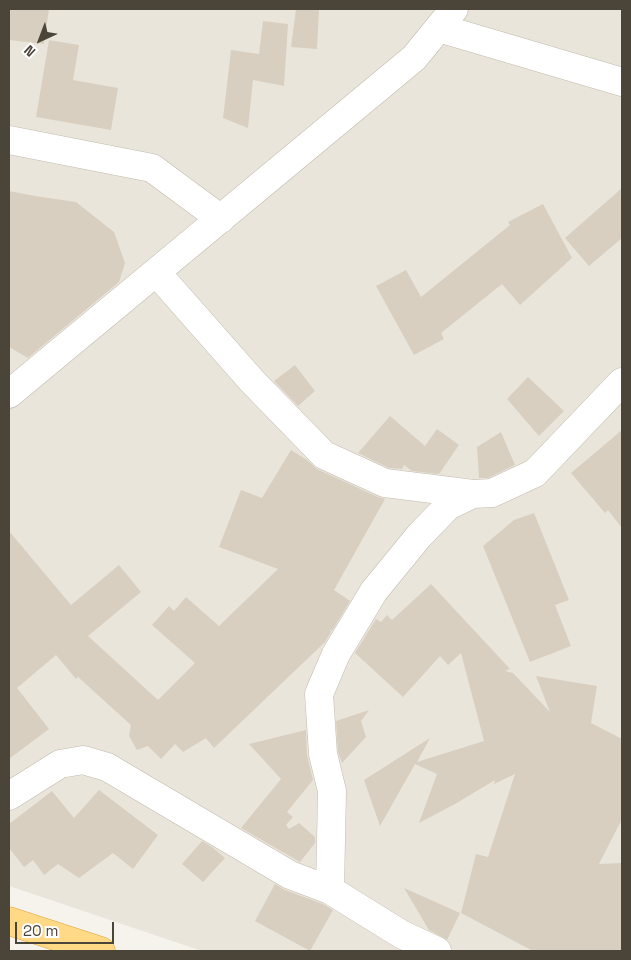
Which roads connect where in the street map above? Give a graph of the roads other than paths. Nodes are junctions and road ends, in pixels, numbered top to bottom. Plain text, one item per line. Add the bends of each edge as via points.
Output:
1 (447, 18) edge
2 (622, 82) edge
3 (9, 140) edge
4 (221, 219) junction
5 (156, 272) junction
6 (622, 382) edge
7 (9, 394) edge
8 (473, 494) junction
9 (9, 796) edge
10 (330, 890) junction
11 (9, 921) edge
12 (101, 951) edge
13 (437, 951) edge

1 - 2 street
1 - 4 street via 414,58
3 - 4 street via 152,168
4 - 5 street
5 - 7 street
5 - 8 street via 252,382 324,455 386,483
6 - 8 street via 535,473 492,493
8 - 10 street via 448,506 374,591 336,654 319,694 324,754 332,791
9 - 10 street via 60,764 83,760 107,767 290,875
10 - 13 street via 401,934
11 - 12 highway

